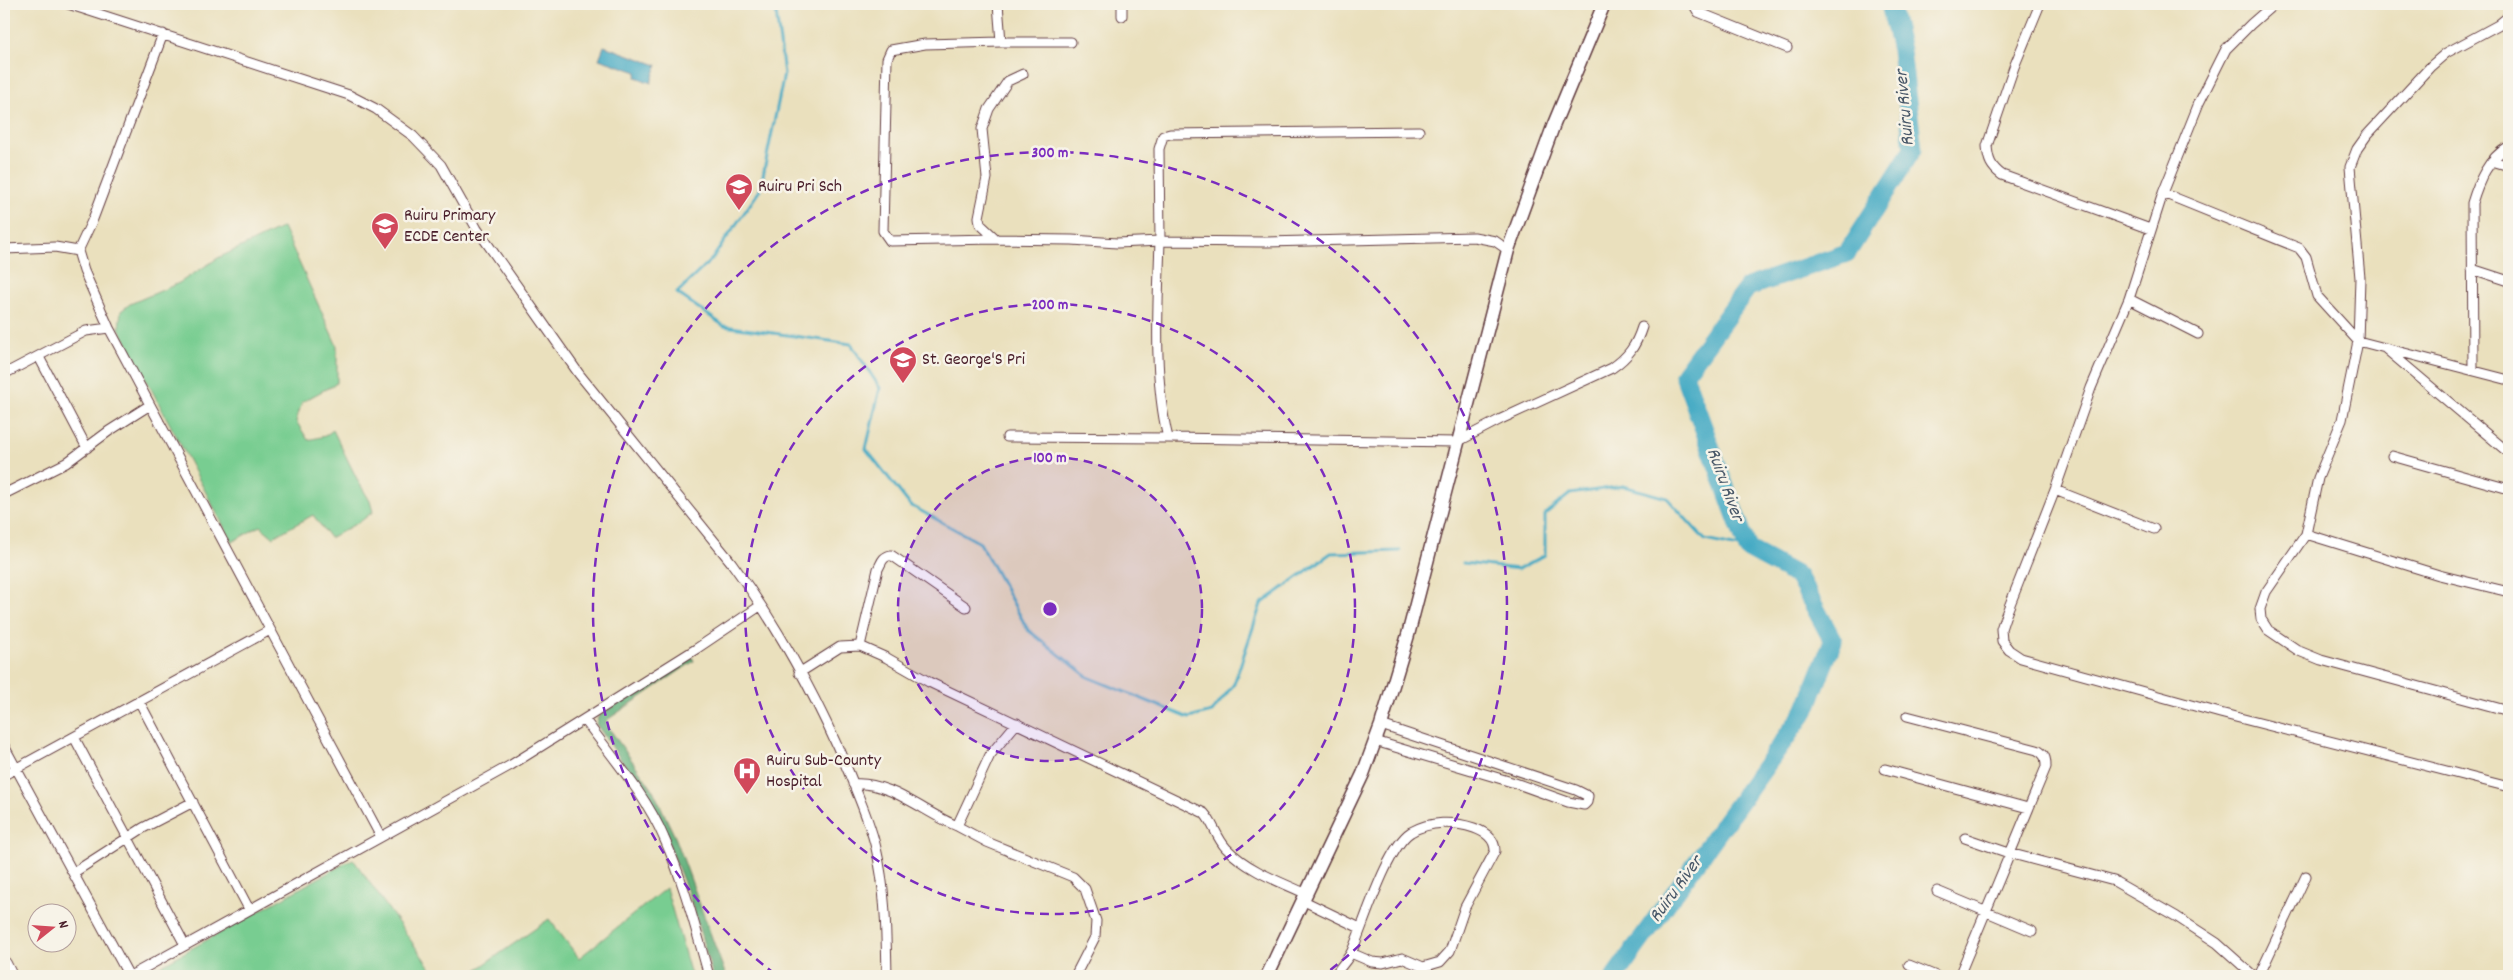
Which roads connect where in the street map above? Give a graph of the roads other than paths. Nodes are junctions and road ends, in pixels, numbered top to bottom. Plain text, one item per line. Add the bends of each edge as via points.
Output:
1 (68, 4) edge
2 (998, 4) edge
3 (1122, 4) edge
4 (1604, 4) edge
5 (1697, 4) edge
6 (2040, 4) edge
7 (2274, 4) edge
8 (1122, 16) dead end
9 (2509, 18) edge
10 (163, 34) junction
11 (1001, 42) junction
12 (1071, 42) dead end
13 (1787, 48) dead end
14 (1023, 74) dead end
15 (1419, 131) dead end
16 (2509, 146) edge
17 (2492, 161) junction
18 (2509, 166) edge
19 (2162, 193) junction
20 (2150, 229) junction
21 (996, 239) junction
22 (1160, 241) junction
23 (4, 250) edge
24 (1508, 250) junction
25 (78, 251) junction
26 (2472, 269) junction
27 (2509, 280) edge
28 (2129, 299) junction
29 (1642, 327) dead end
30 (109, 328) junction
31 (2198, 334) dead end
32 (2358, 341) junction
33 (2384, 347) junction
34 (39, 357) junction
35 (2473, 369) junction
36 (4, 374) edge
37 (2509, 380) edge
38 (150, 405) junction
39 (1007, 438) dead end
40 (1168, 438) junction
41 (1457, 442) junction
42 (87, 448) junction
43 (2509, 453) edge
44 (2392, 456) dead end
45 (2509, 489) edge
46 (2055, 490) junction
47 (4, 494) edge
48 (2154, 529) dead end
49 (2306, 534) junction
50 (2509, 592) edge
51 (760, 606) junction
52 (966, 607) dead end
53 (270, 630) junction
54 (860, 646) junction
55 (799, 673) junction
56 (139, 701) junction
57 (2509, 711) edge
58 (1907, 716) dead end
59 (585, 720) junction
60 (1017, 723) junction
61 (1382, 725) junction
62 (74, 737) junction
63 (1375, 741) junction
64 (1434, 743) junction
65 (4, 746) edge
66 (1429, 757) junction
67 (15, 768) junction
68 (1885, 769) dead end
69 (4, 775) edge
70 (853, 784) junction
71 (2509, 787) edge
72 (193, 802) junction
73 (2028, 808) junction
74 (957, 826) junction
75 (129, 837) junction
76 (381, 837) junction
77 (1965, 838) dead end
78 (2009, 853) junction
79 (73, 873) junction
80 (2306, 876) dead end
81 (1937, 891) dead end
82 (1305, 897) junction
83 (248, 909) junction
84 (1984, 911) junction
85 (1360, 928) junction
86 (2032, 931) dead end
87 (185, 945) junction
88 (1351, 953) junction
89 (4, 964) edge
90 (1909, 965) dead end
91 (10, 976) edge
92 (130, 976) edge
93 (709, 976) edge
94 (887, 976) edge
95 (1075, 976) edge
96 (1267, 976) edge
97 (1335, 976) edge
98 (1936, 976) edge
99 (1958, 976) edge
100 (2254, 976) edge
101 (2259, 976) edge

1 - 10 street
2 - 11 street
3 - 8 street
4 - 24 main road via 1554,124
5 - 13 street via 1698,12
6 - 20 street via 1987,146 1992,168 2002,175
7 - 19 street via 2226,50 2199,103
9 - 32 street via 2446,53 2430,66 2380,119 2357,149 2350,167 2360,278
10 - 25 street
10 - 51 street via 349,95 376,110 429,151 477,229 579,374 731,562
11 - 12 street
11 - 21 street via 900,47 892,50 887,59 883,231 890,241
14 - 21 street via 1008,81 989,109 982,129 987,178 980,224
15 - 22 street via 1163,136 1160,149
16 - 17 street
17 - 18 street
17 - 26 street via 2479,180 2472,203
19 - 20 street
19 - 32 street via 2299,248 2306,257 2317,296
20 - 28 street
21 - 22 street via 1117,244
22 - 24 street via 1474,237 1495,241
22 - 40 street via 1158,344
23 - 25 street via 55,247
24 - 41 main road
25 - 30 street
26 - 27 street
26 - 35 street
28 - 31 street
28 - 46 street via 2091,388
29 - 41 street via 1632,352 1612,368
30 - 34 street via 86,331
30 - 38 street
32 - 33 street
32 - 49 street via 2342,420 2318,478
33 - 35 street
33 - 43 street
34 - 36 street
34 - 42 street
35 - 37 street
38 - 42 street
38 - 53 street
39 - 40 street
40 - 41 street
41 - 61 main road
42 - 47 street via 66,463
44 - 45 street
46 - 48 street
46 - 71 street via 2004,617 2002,641 2021,658
49 - 50 street via 2439,575
49 - 57 street via 2266,592 2260,619 2268,630 2299,651 2321,660
51 - 55 street
51 - 59 street
52 - 54 street via 891,555 886,556 878,569
53 - 56 street
53 - 76 street
54 - 55 street via 840,647
54 - 60 street
55 - 70 street
56 - 62 street
56 - 72 street
58 - 73 street via 2044,754 2046,767
59 - 76 street
59 - 93 street via 641,797 664,836
60 - 74 street via 990,755
60 - 82 street via 1204,813 1214,823 1218,838 1237,858
61 - 63 main road
61 - 64 street
62 - 67 street
62 - 75 street
63 - 66 street
63 - 82 main road via 1363,774
64 - 66 street
64 - 66 street via 1584,793 1588,796 1587,802 1568,802
65 - 67 street
67 - 69 street
67 - 79 street
68 - 73 street
70 - 74 street via 879,786
70 - 94 street via 876,847 884,887
72 - 75 street
72 - 83 street
73 - 78 street
74 - 95 street via 987,842 1073,877 1085,889 1096,921 1095,937
75 - 79 street
75 - 87 street
76 - 83 street
77 - 78 street
78 - 84 street
78 - 100 street via 2114,881 2217,943
79 - 92 street
80 - 101 street
81 - 84 street
82 - 85 street
82 - 96 main road
83 - 87 street
84 - 86 street
84 - 99 street
85 - 88 street
85 - 88 street via 1394,853 1411,832 1434,823 1453,823 1483,832 1495,844 1495,851 1465,907 1450,951 1440,962 1423,967 1402,958 1372,962
87 - 92 street
88 - 97 street
89 - 91 main road
90 - 98 street

